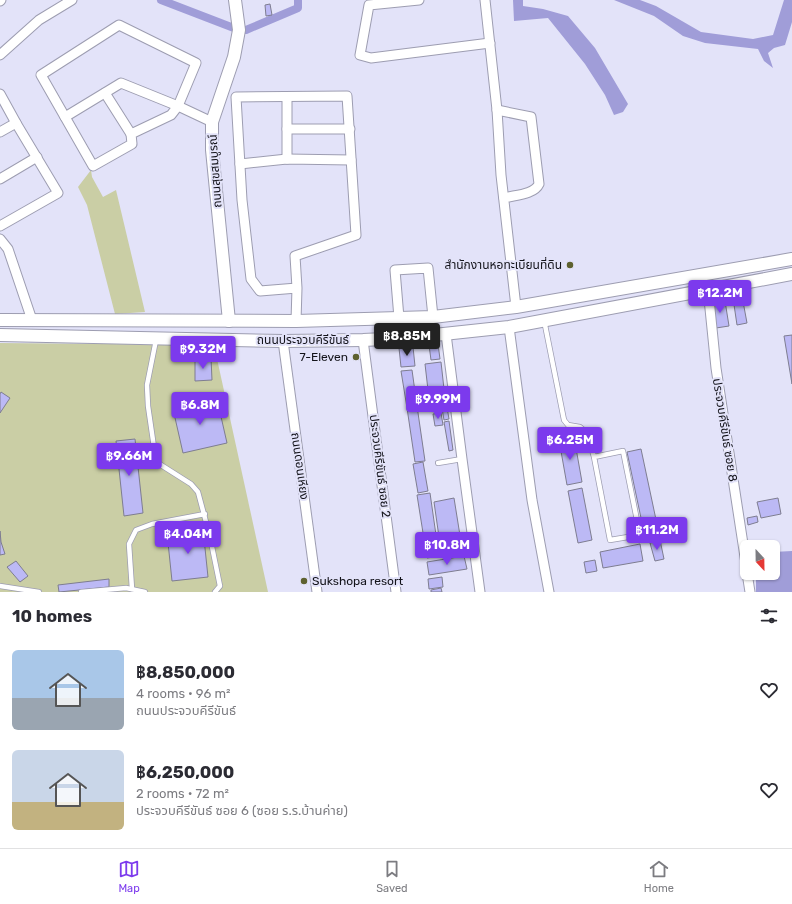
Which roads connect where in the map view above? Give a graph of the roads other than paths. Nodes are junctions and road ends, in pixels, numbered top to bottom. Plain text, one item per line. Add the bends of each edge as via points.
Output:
1 (72, 0) edge
2 (234, 0) edge
3 (419, 0) edge
4 (485, 0) edge
5 (490, 43) junction
6 (0, 55) edge
7 (106, 93) junction
8 (0, 94) edge
9 (287, 97) junction
10 (178, 106) junction
11 (497, 110) junction
12 (65, 118) junction
13 (212, 122) junction
14 (16, 123) junction
15 (287, 128) junction
16 (350, 129) junction
17 (0, 132) edge
18 (131, 134) junction
19 (37, 157) junction
20 (287, 159) junction
21 (351, 160) junction
22 (240, 164) junction
23 (0, 179) edge
24 (504, 198) junction
25 (0, 226) edge
26 (0, 239) edge
27 (792, 259) edge
28 (792, 274) edge
29 (297, 288) junction
30 (708, 289) junction
31 (516, 307) junction
32 (433, 317) junction
33 (399, 318) junction
34 (0, 320) edge
35 (32, 320) junction
36 (544, 320) junction
37 (296, 321) junction
38 (229, 322) junction
39 (509, 327) junction
40 (446, 334) junction
41 (0, 335) edge
42 (156, 338) junction
43 (363, 340) junction
44 (283, 341) junction
45 (594, 457) junction
46 (462, 459) junction
47 (438, 463) dead end
48 (205, 514) junction
49 (742, 540) edge
50 (749, 580) edge
51 (0, 586) edge
52 (220, 586) junction
53 (132, 589) junction
54 (39, 592) edge
55 (81, 592) edge
56 (145, 592) edge
57 (215, 592) edge
58 (222, 592) edge
59 (317, 592) edge
60 (396, 592) edge
61 (480, 592) edge
62 (549, 592) edge
63 (750, 592) edge

1 - 6 street via 39,20
2 - 13 main road, ถนนสุขสมบูรณ์ via 239,30 234,57
3 - 5 street via 369,5 360,55 371,58
4 - 5 street
5 - 11 street
7 - 10 street via 121,83
7 - 12 street
7 - 18 street
8 - 14 street
9 - 15 street
9 - 16 street via 347,96
9 - 22 street via 236,97
10 - 12 street via 196,63 119,25 41,75
10 - 13 street
10 - 18 street via 171,115
11 - 24 street
11 - 24 street via 531,116 539,184 536,189
12 - 18 street via 93,166 132,144
13 - 38 main road, ถนนสุขสมบูรณ์ via 212,150
14 - 17 street
14 - 19 street
15 - 16 street
15 - 20 street
16 - 21 street
19 - 23 street
19 - 25 street via 58,193
20 - 21 street
20 - 22 street
21 - 29 street via 356,235 295,256
22 - 29 street via 251,279 260,291
24 - 31 street
26 - 35 street via 8,249
27 - 31 main road, ถนนประจวบคีรีขันธ์
28 - 30 main road, ถนนประจวบคีรีขันธ์
29 - 37 street
30 - 36 main road, ถนนประจวบคีรีขันธ์
30 - 49 street, ประจวบคีรีขันธ์ ซอย 8 via 716,368
31 - 32 main road, ถนนประจวบคีรีขันธ์
32 - 33 main road, ถนนประจวบคีรีขันธ์
32 - 33 street via 428,268 395,270
33 - 37 main road, ถนนประจวบคีรีขันธ์
34 - 35 main road, ถนนประจวบคีรีขันธ์
35 - 38 main road, ถนนประจวบคีรีขันธ์
36 - 39 main road, ถนนประจวบคีรีขันธ์
36 - 45 lane via 564,420 568,425 580,427 587,433
37 - 38 main road, ถนนประจวบคีรีขันธ์
39 - 40 main road, ถนนประจวบคีรีขันธ์
39 - 62 street via 532,500
40 - 43 main road, ถนนประจวบคีรีขันธ์
40 - 46 street
41 - 42 main road, ถนนประจวบคีรีขันธ์
42 - 44 main road, ถนนประจวบคีรีขันธ์
42 - 48 lane via 147,385 156,461 191,484 198,492
43 - 44 main road, ถนนประจวบคีรีขันธ์
43 - 60 street, ประจวบคีรีขันธ์ ซอย 2
44 - 59 street, ถนนดอนเหียง
45 - 45 lane via 610,540 640,535 623,452
46 - 47 lane
46 - 61 street
48 - 52 lane
48 - 53 lane via 152,524 136,530 129,544
50 - 63 street
51 - 54 lane
52 - 57 lane
52 - 58 lane
53 - 55 lane
53 - 56 lane

